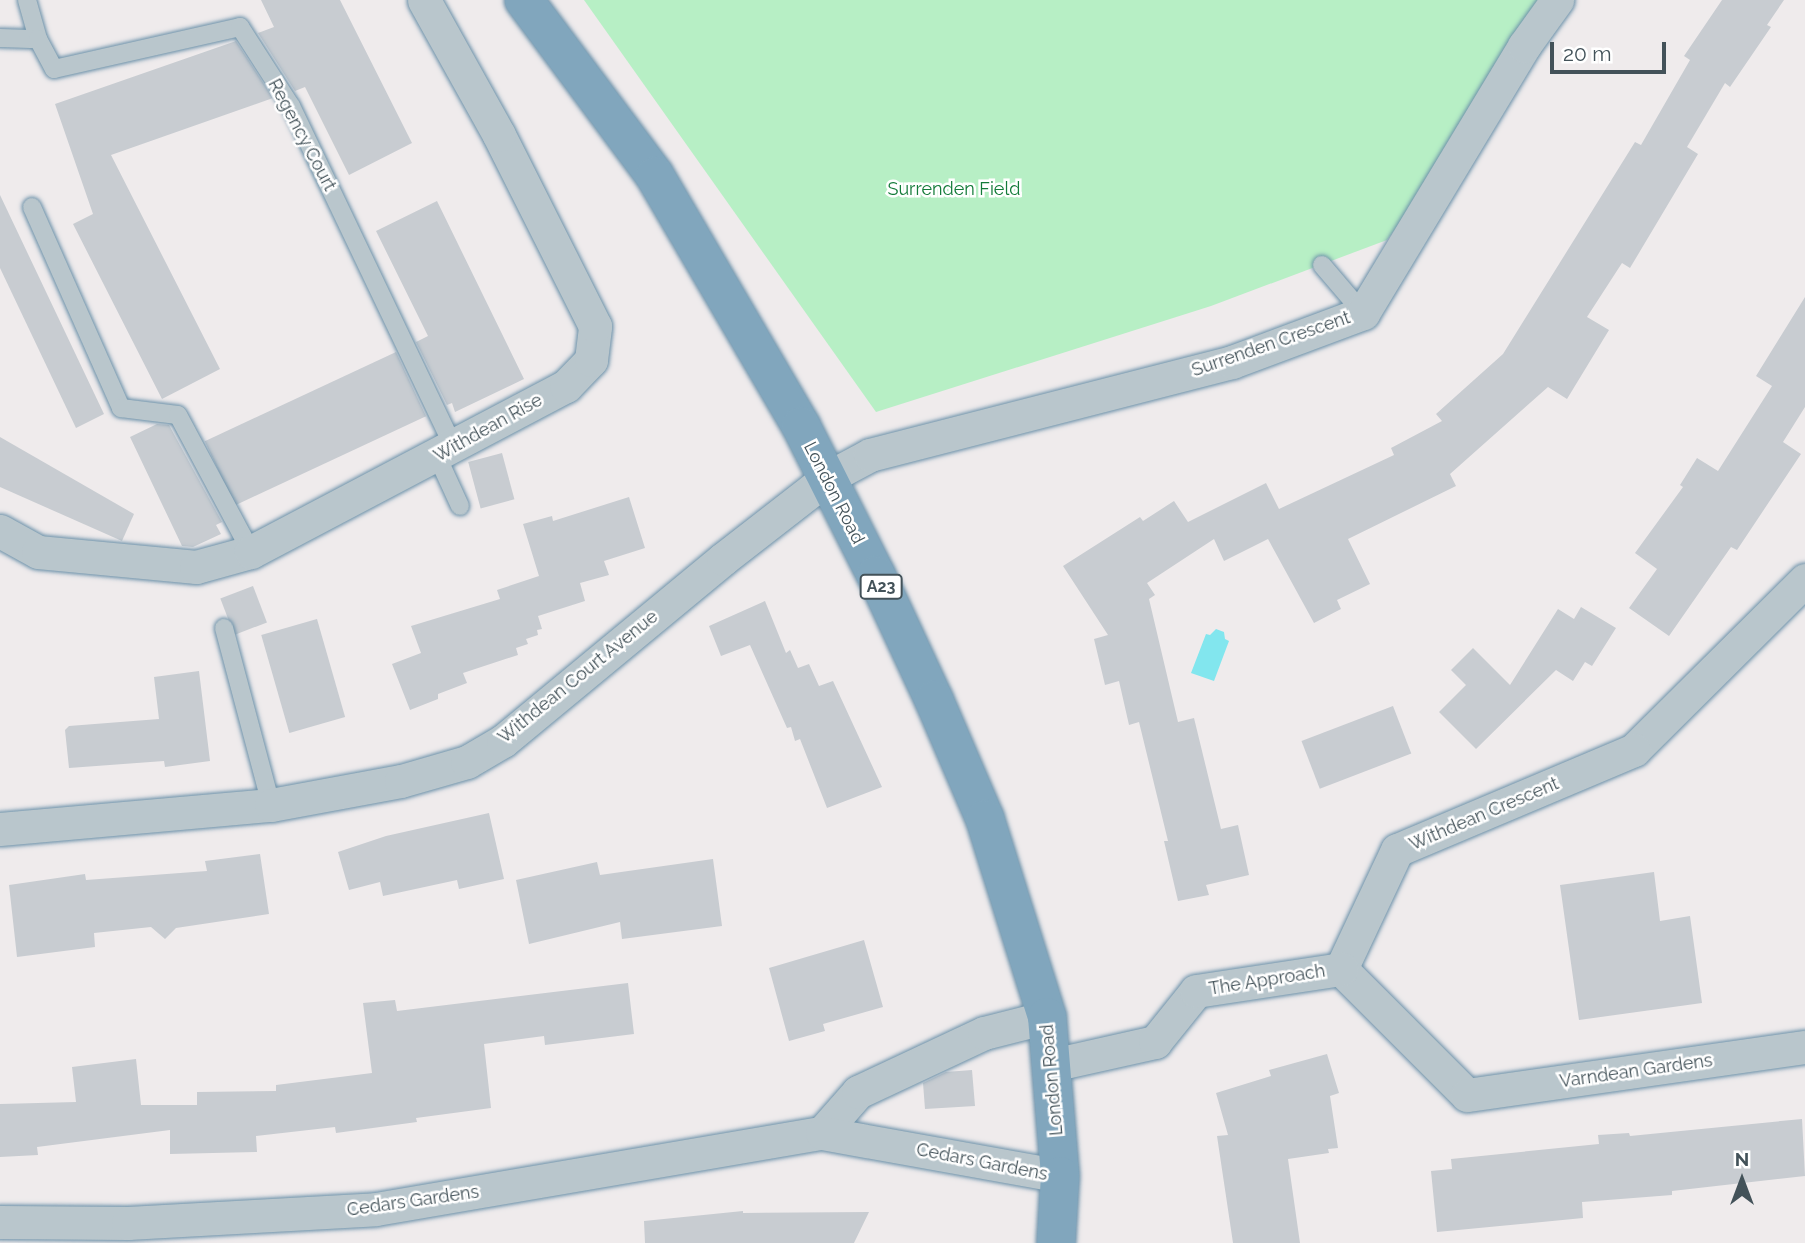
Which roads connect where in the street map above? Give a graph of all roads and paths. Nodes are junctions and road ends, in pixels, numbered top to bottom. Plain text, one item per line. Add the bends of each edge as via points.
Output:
1 (27, 0) edge
2 (424, 0) edge
3 (524, 0) edge
4 (1557, 0) edge
5 (0, 38) edge
6 (38, 39) junction
7 (32, 207) dead end
8 (1322, 265) dead end
9 (1363, 313) junction
10 (446, 452) junction
11 (827, 478) junction
12 (460, 506) dead end
13 (0, 531) edge
14 (251, 552) junction
15 (1805, 580) edge
16 (224, 628) dead end
17 (271, 805) junction
18 (0, 828) edge
19 (1340, 969) junction
20 (1047, 1017) junction
21 (1805, 1046) edge
22 (1052, 1065) junction
23 (822, 1133) junction
24 (1060, 1177) junction
25 (0, 1222) edge
26 (1056, 1243) edge

1 - 6 lane
2 - 10 street, Withdean Rise via 499,135 595,326 591,360 566,386
3 - 11 highway, London Road / A23 via 655,176
4 - 9 street, Surrenden Crescent via 1524,46
5 - 6 lane
6 - 10 lane, Regency Court via 54,69 240,27 291,106
7 - 14 lane via 121,408 178,415
8 - 9 lane
9 - 11 street, Surrenden Crescent via 1232,362 870,455
10 - 12 lane, Regency Court
10 - 14 street, Withdean Rise
11 - 17 street, Withdean Court Avenue via 503,741 467,762 401,781
11 - 20 highway, London Road / A23 via 934,700 985,819
13 - 14 street, Withdean Rise via 38,552 196,567
15 - 19 street, Withdean Crescent via 1634,750 1397,850
16 - 17 lane
17 - 18 street, Withdean Court Avenue
19 - 21 street, Varndean Gardens via 1467,1095
19 - 22 street, The Approach via 1196,990 1155,1042
20 - 22 highway, London Road / A23
20 - 23 street via 984,1033 858,1092
22 - 24 highway, London Road / A23
23 - 24 street, Cedars Gardens
23 - 25 street, Cedars Gardens via 376,1209 128,1223
24 - 26 highway, London Road / A23

